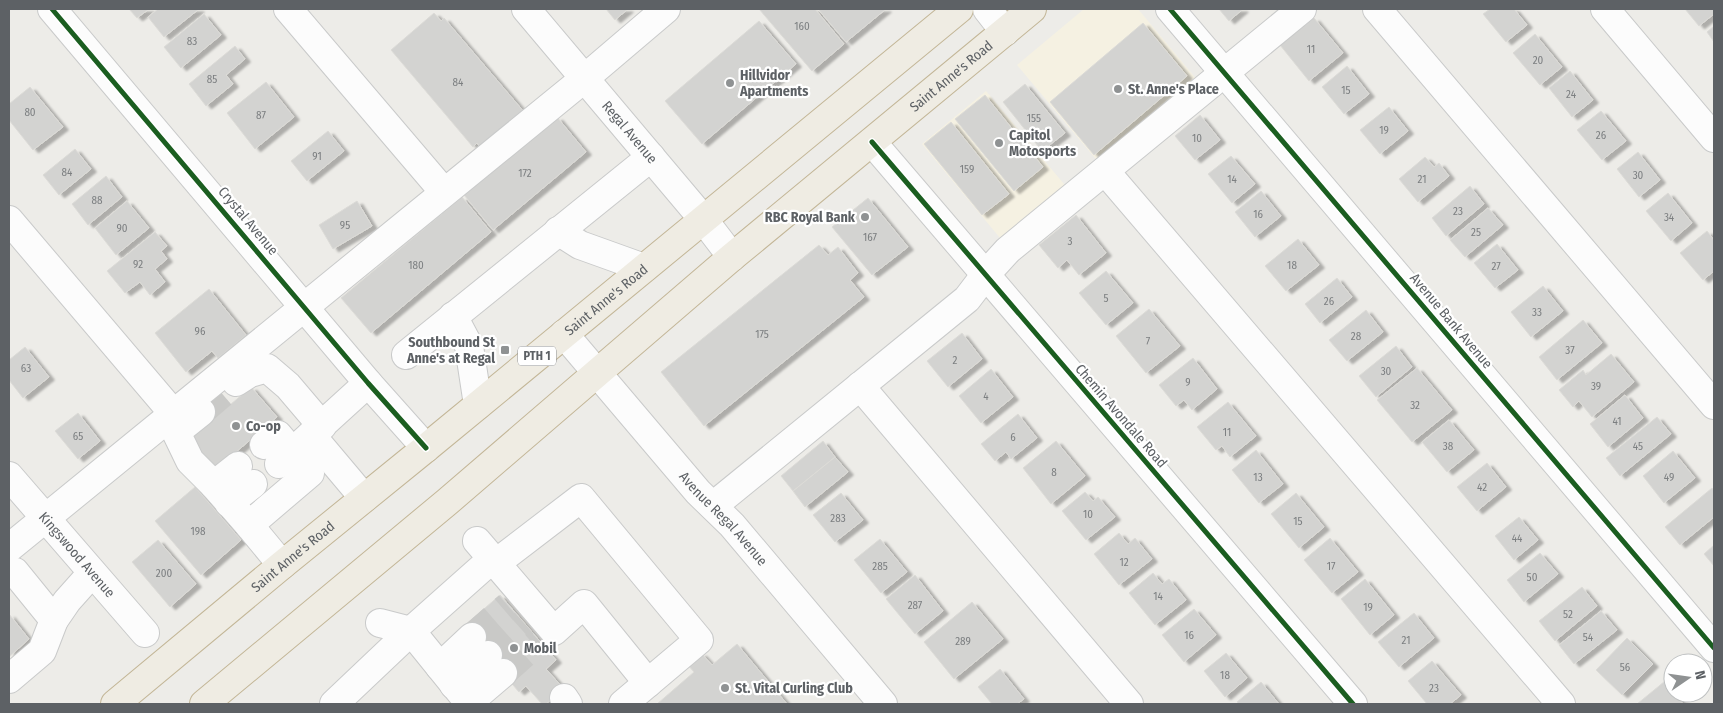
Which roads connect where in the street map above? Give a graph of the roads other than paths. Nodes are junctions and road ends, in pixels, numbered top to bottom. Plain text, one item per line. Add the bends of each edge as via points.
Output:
1 (52, 9) edge
2 (288, 9) edge
3 (526, 9) edge
4 (666, 9) edge
5 (958, 9) edge
6 (987, 9) edge
7 (1032, 9) edge
8 (1170, 9) edge
9 (1302, 9) edge
10 (1377, 9) edge
11 (1605, 9) edge
12 (1005, 32) junction
13 (1225, 73) junction
14 (585, 78) junction
15 (1714, 138) edge
16 (872, 142) junction
17 (650, 156) junction
18 (1105, 171) junction
19 (444, 192) junction
20 (703, 219) junction
21 (9, 220) edge
22 (558, 231) junction
23 (732, 257) junction
24 (644, 268) junction
25 (986, 274) junction
26 (304, 306) junction
27 (452, 316) junction
28 (564, 334) junction
29 (406, 355) dead end
30 (598, 372) junction
31 (236, 382) tunnel mouth
32 (368, 383) junction
33 (860, 386) junction
34 (478, 405) junction
35 (1714, 405) edge
36 (201, 412) tunnel mouth
37 (173, 414) junction
38 (294, 444) junction
39 (426, 448) junction
40 (245, 475) dead end
41 (9, 476) edge
42 (221, 494) junction
43 (364, 498) junction
44 (713, 506) junction
45 (45, 519) junction
46 (249, 525) junction
47 (488, 555) junction
48 (12, 560) edge
49 (282, 565) junction
50 (92, 573) junction
51 (54, 620) junction
52 (380, 623) dead end
53 (411, 631) junction
54 (145, 633) dead end
55 (1714, 648) edge
56 (9, 679) edge
57 (648, 683) junction
58 (458, 689) edge
59 (115, 704) edge
60 (204, 704) edge
61 (334, 704) edge
62 (623, 704) edge
63 (883, 704) edge
64 (1129, 704) edge
65 (1353, 704) edge
66 (1561, 704) edge

1 - 26 street, Crystal Avenue
2 - 19 street
3 - 14 street, Regal Avenue
4 - 14 street
5 - 20 highway, Saint Anne's Road / PTH 1
6 - 12 street
7 - 12 highway, Saint Anne's Road
8 - 13 street, Avenue Bank Avenue
9 - 13 street
10 - 35 street
11 - 15 street
12 - 16 highway, Saint Anne's Road
13 - 18 street
13 - 55 street, Avenue Bank Avenue
14 - 17 street, Regal Avenue
14 - 19 street
16 - 23 highway, Saint Anne's Road
16 - 25 street, Chemin Avondale Road
17 - 20 street, Regal Avenue
17 - 22 street
18 - 25 street via 1008,250
18 - 66 street
19 - 26 street
20 - 23 street, Regal Avenue
20 - 24 highway, Saint Anne's Road / PTH 1
21 - 37 street
22 - 24 street via 580,246
22 - 27 street
23 - 30 highway, Saint Anne's Road
24 - 28 highway, Saint Anne's Road / PTH 1
25 - 33 street via 967,299
25 - 65 street, Chemin Avondale Road
26 - 32 street, Crystal Avenue
26 - 37 street
27 - 29 street
27 - 34 street via 468,346
28 - 30 street, Avenue Regal Avenue
28 - 34 highway, Saint Anne's Road / PTH 1
30 - 44 street, Avenue Regal Avenue
30 - 60 highway, Saint Anne's Road
31 - 38 street via 267,368 288,386
32 - 38 street
32 - 39 street, Crystal Avenue
33 - 44 street
33 - 64 street
34 - 39 highway, Saint Anne's Road / PTH 1
36 - 42 street via 176,432 190,461
37 - 45 street
38 - 43 street
38 - 46 street via 310,473
39 - 43 highway, Saint Anne's Road / PTH 1
40 - 42 street
41 - 45 street, Kingswood Avenue
42 - 46 street
43 - 49 highway, Saint Anne's Road / PTH 1
44 - 63 street, Avenue Regal Avenue
45 - 48 street
45 - 50 street, Kingswood Avenue
46 - 49 street
47 - 53 street
47 - 57 street via 531,618 584,604
47 - 57 street via 581,498 699,640
48 - 51 street
49 - 59 highway, Saint Anne's Road / PTH 1
50 - 51 street
50 - 54 street, Kingswood Avenue
51 - 56 street via 42,651
52 - 53 street
53 - 58 street
53 - 61 street
57 - 62 street
58 - 58 street via 488,655

